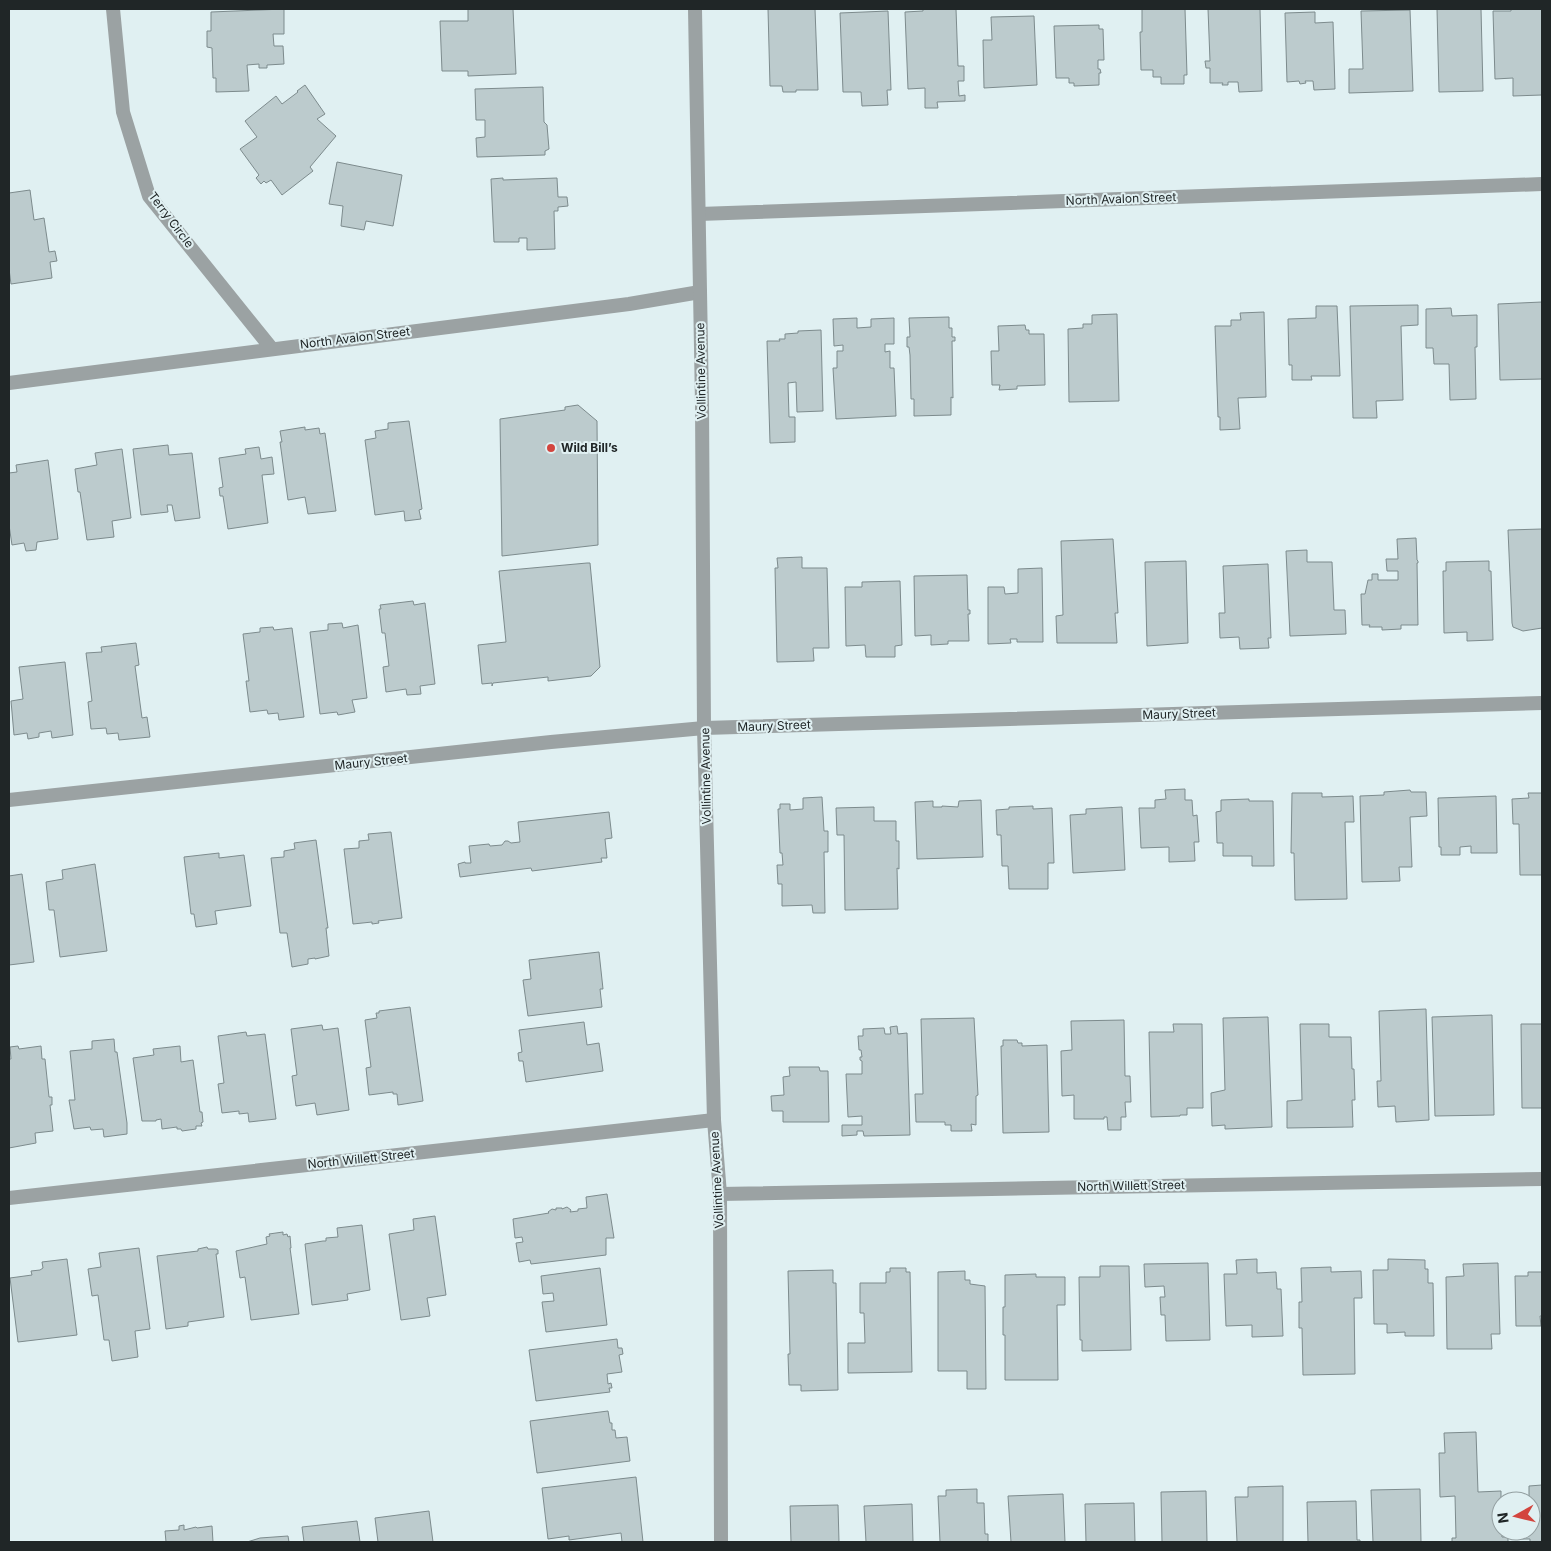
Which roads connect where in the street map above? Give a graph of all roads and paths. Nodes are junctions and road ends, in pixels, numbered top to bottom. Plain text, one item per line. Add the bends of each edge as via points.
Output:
1 (113, 9) edge
2 (695, 9) edge
3 (1542, 184) edge
4 (699, 214) junction
5 (700, 292) junction
6 (272, 349) junction
7 (9, 383) edge
8 (1542, 703) edge
9 (704, 728) junction
10 (9, 800) edge
11 (714, 1120) junction
12 (1542, 1179) edge
13 (720, 1194) junction
14 (9, 1198) edge
15 (721, 1542) edge

1 - 6 street, Terry Circle via 123,112 149,196
2 - 4 street, Vollintine Avenue
3 - 4 street, North Avalon Street
4 - 5 street, Vollintine Avenue
5 - 6 street, North Avalon Street via 629,304
5 - 9 street, Vollintine Avenue
6 - 7 street, North Avalon Street
8 - 9 street, Maury Street
9 - 10 street, Maury Street
9 - 11 street, Vollintine Avenue
11 - 13 street, Vollintine Avenue
11 - 14 street, North Willett Street
12 - 13 street, North Willett Street
13 - 15 street, Vollintine Avenue

